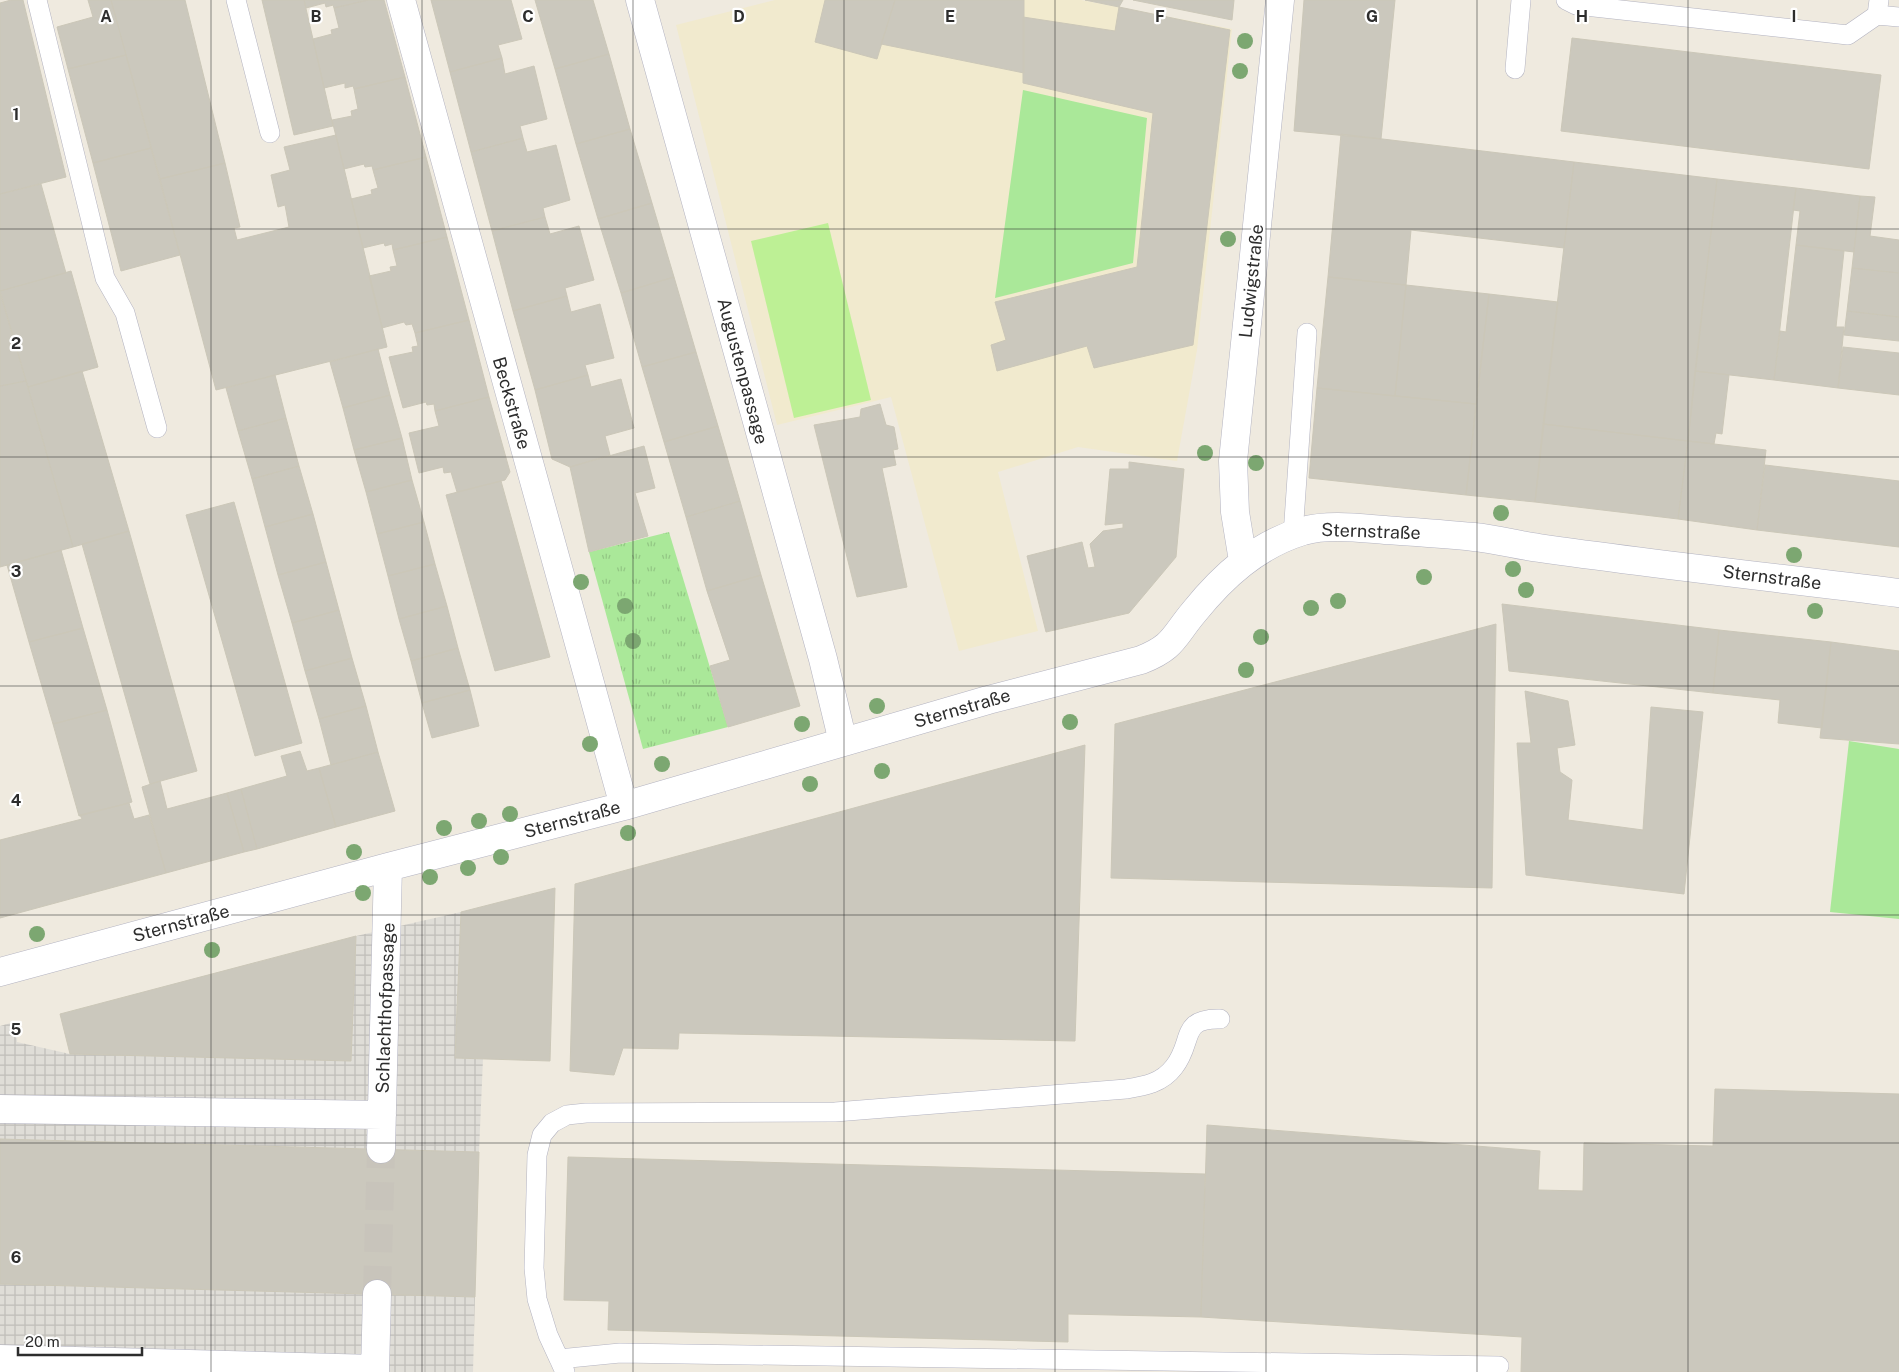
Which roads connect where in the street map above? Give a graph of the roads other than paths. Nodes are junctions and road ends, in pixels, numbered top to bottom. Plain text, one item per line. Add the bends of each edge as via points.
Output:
1 (37, 0) edge
2 (236, 0) edge
3 (400, 0) edge
4 (640, 0) edge
5 (1280, 0) edge
6 (1521, 0) edge
7 (1566, 0) edge
8 (1878, 8) edge
9 (1899, 17) edge
10 (1515, 69) dead end
11 (270, 133) dead end
12 (1307, 333) dead end
13 (157, 428) dead end
14 (1293, 535) junction
15 (1243, 561) junction
16 (1899, 593) edge
17 (843, 742) junction
18 (624, 806) junction
19 (388, 867) junction
20 (0, 972) edge
21 (1220, 1019) dead end
22 (0, 1109) edge
23 (382, 1115) junction
24 (381, 1149) tunnel mouth
25 (377, 1294) tunnel mouth
26 (0, 1359) edge
27 (562, 1366) edge
28 (1499, 1366) dead end
29 (375, 1371) edge

1 - 13 lane via 105,278 125,314
2 - 11 lane
3 - 18 street, Beckstraße
4 - 17 street, Augustenpassage via 823,658
5 - 15 street, Ludwigstraße via 1233,461 1235,512
6 - 10 lane
7 - 8 lane via 1576,6 1848,35
8 - 9 lane
12 - 14 lane
14 - 15 street, Sternstraße
14 - 16 street, Sternstraße via 1305,530 1364,528 1475,537 1537,548
15 - 17 street, Sternstraße via 1192,614 1166,648 1155,654
17 - 18 street, Sternstraße
18 - 19 street, Sternstraße
19 - 20 street, Sternstraße
19 - 23 street, Schlachthofpassage
21 - 27 lane via 1198,1021 1191,1028 1175,1066 1163,1077 1149,1085 1126,1089 835,1112 586,1112 552,1122 542,1135 537,1155 534,1268 537,1299
22 - 23 street
23 - 24 street, Schlachthofpassage
25 - 29 street
26 - 29 street
27 - 28 lane via 620,1353

